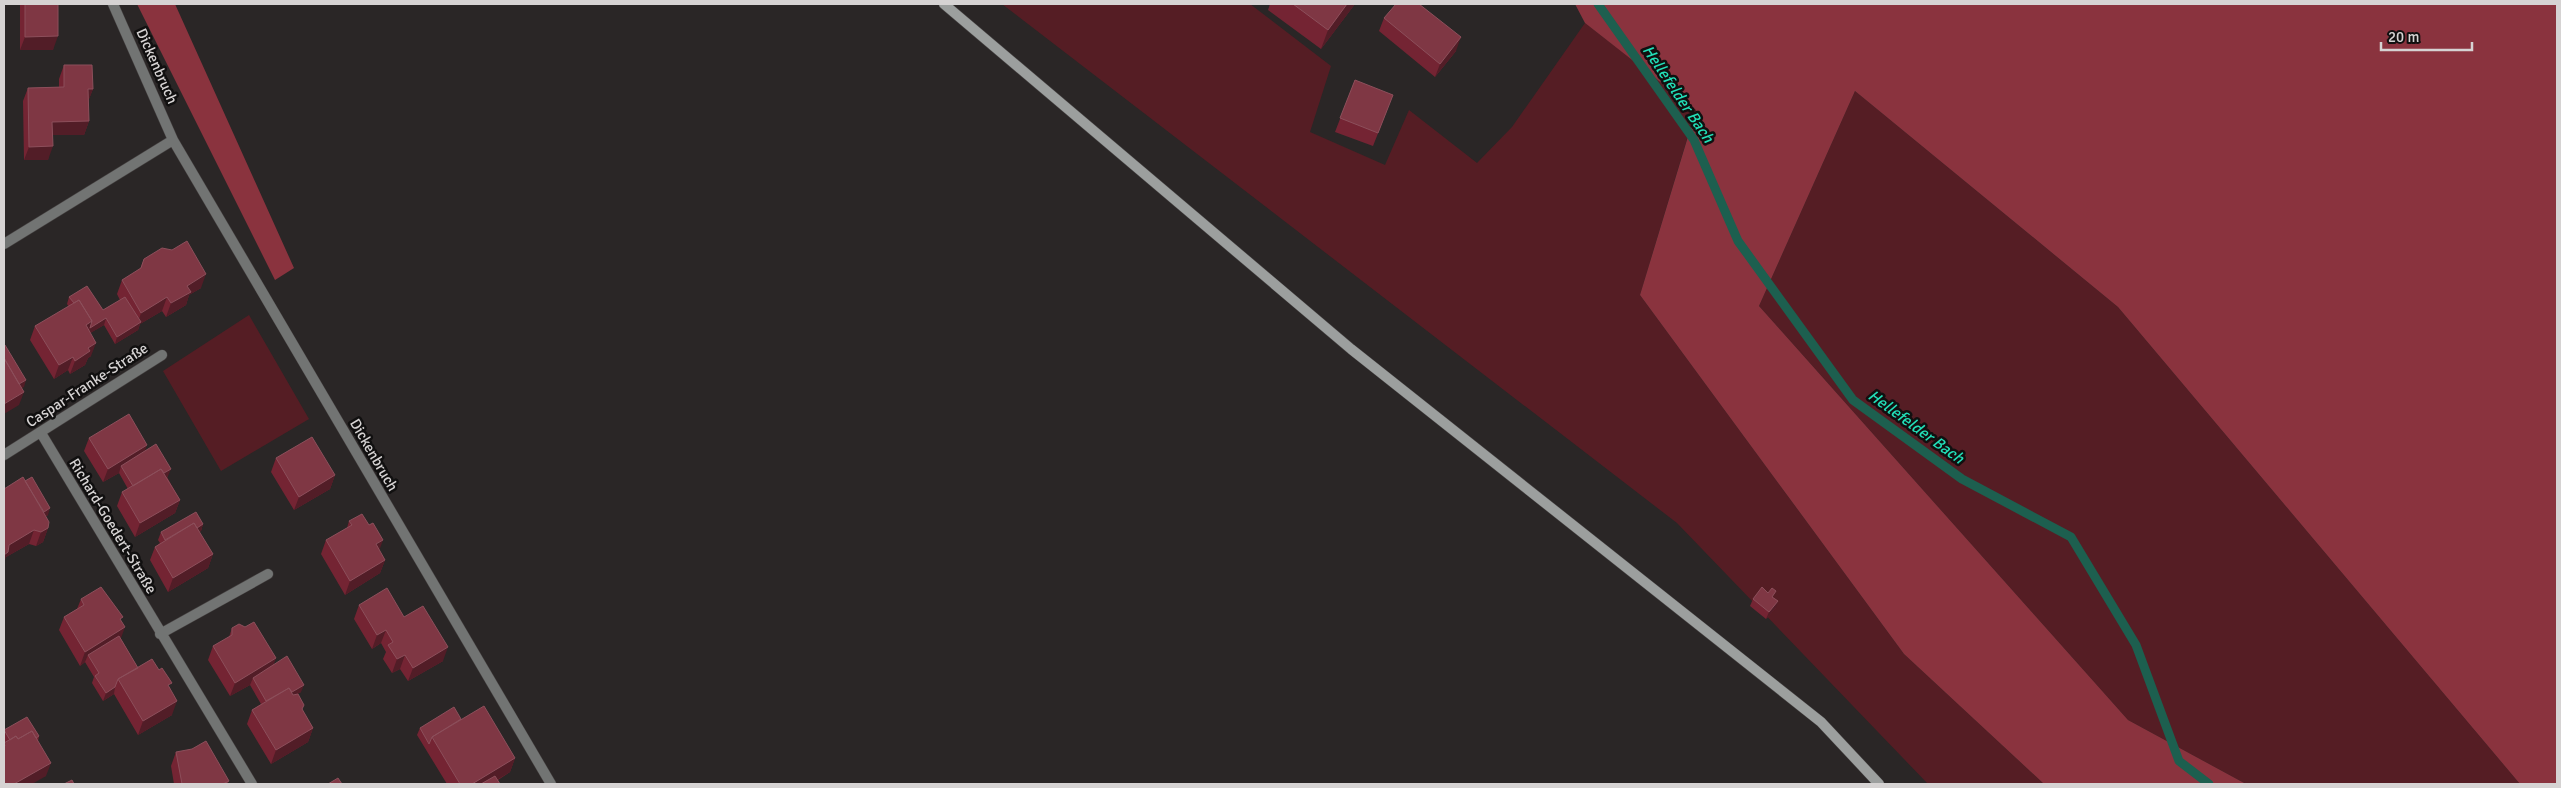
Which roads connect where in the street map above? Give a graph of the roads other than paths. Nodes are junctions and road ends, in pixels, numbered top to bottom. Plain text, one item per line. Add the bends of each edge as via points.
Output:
1 (113, 4) edge
2 (944, 4) edge
3 (173, 140) junction
4 (4, 244) edge
5 (162, 355) dead end
6 (41, 433) junction
7 (4, 455) edge
8 (268, 574) dead end
9 (160, 634) junction
10 (252, 784) edge
11 (551, 784) edge
12 (1879, 784) edge

1 - 3 street, Dickenbruch
2 - 12 main road via 1351,349 1821,722
3 - 4 street
3 - 11 street, Dickenbruch
5 - 6 street, Caspar-Franke-Straße
6 - 7 street, Caspar-Franke-Straße
6 - 9 street, Richard-Goedert-Straße
8 - 9 street
9 - 10 street, Richard-Goedert-Straße

